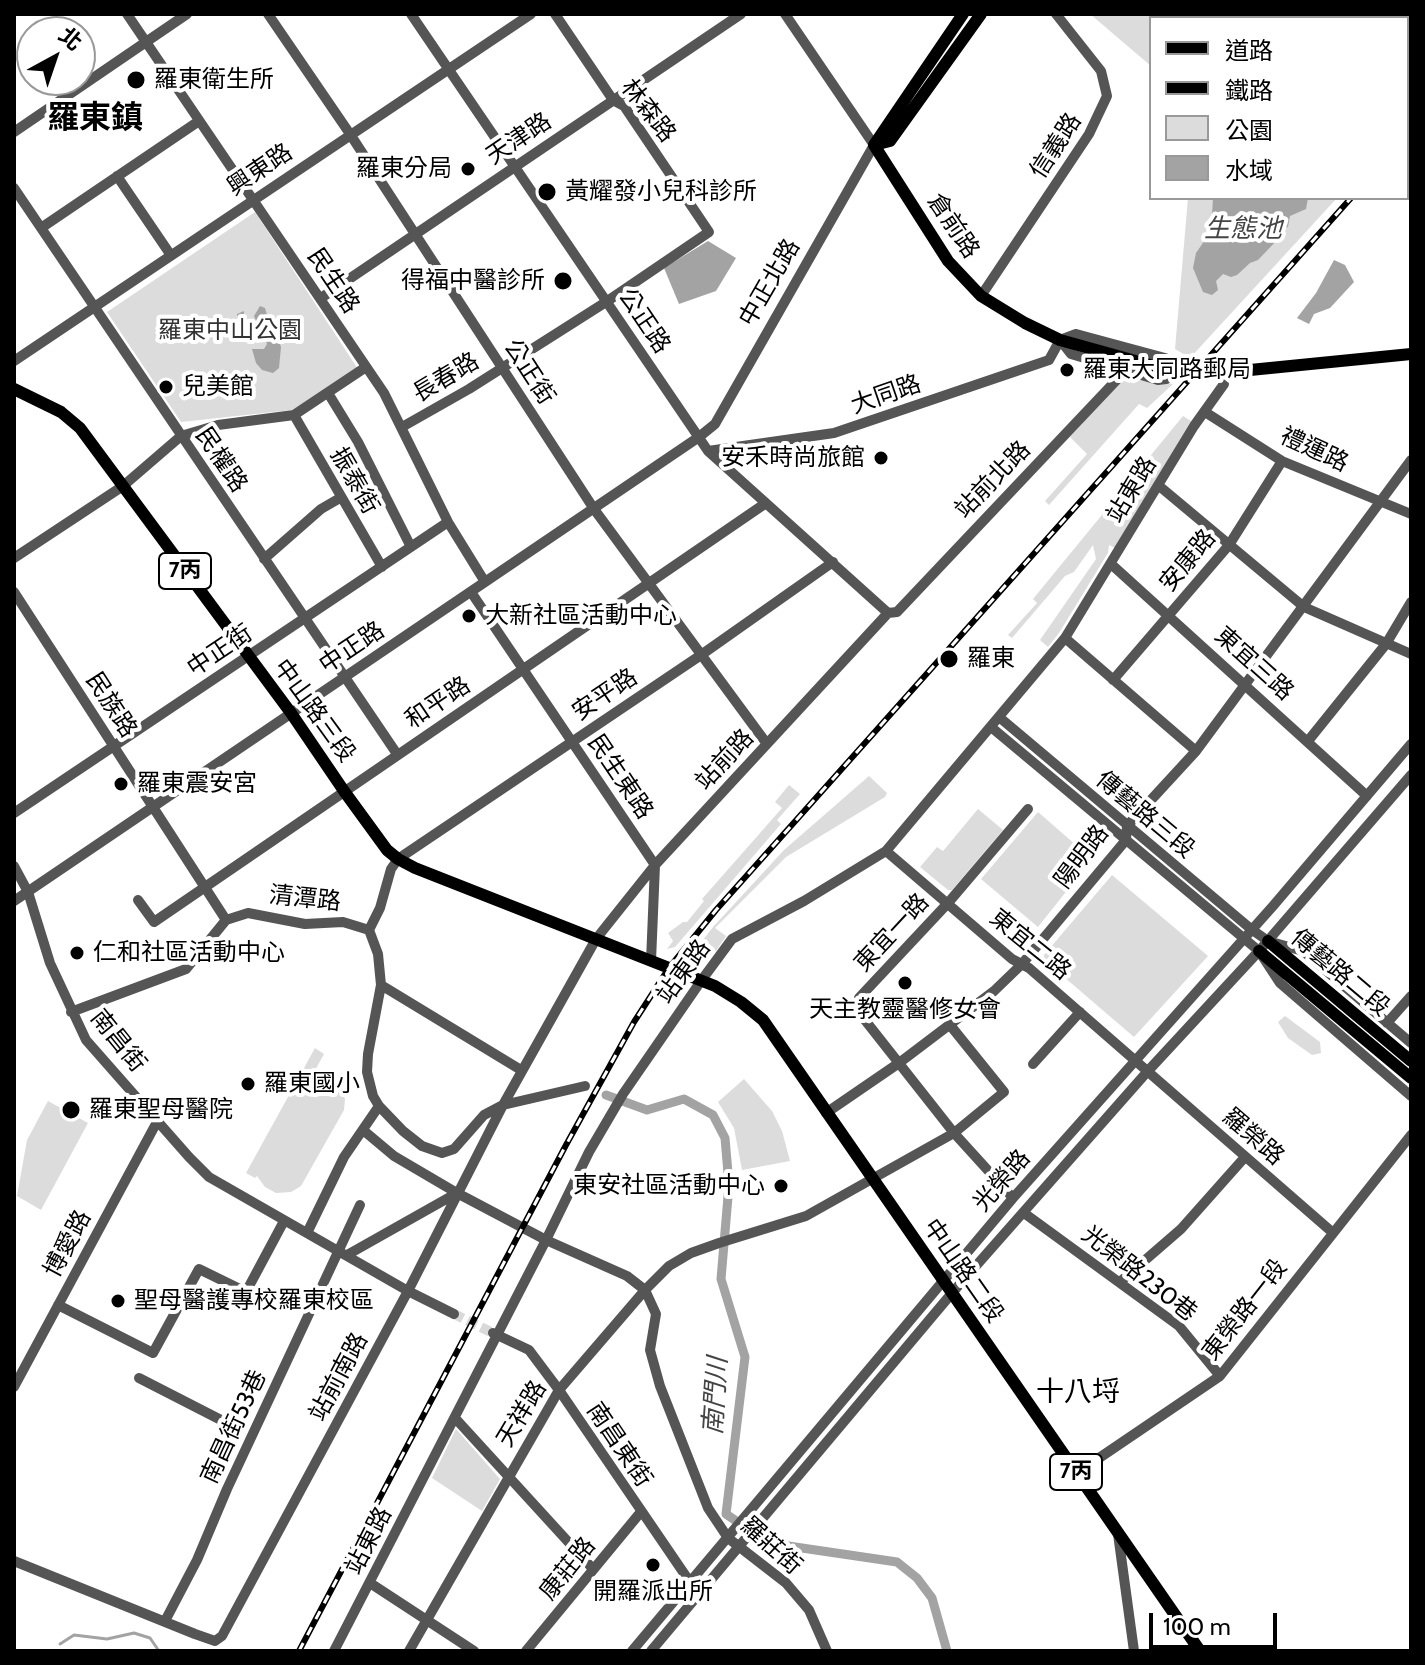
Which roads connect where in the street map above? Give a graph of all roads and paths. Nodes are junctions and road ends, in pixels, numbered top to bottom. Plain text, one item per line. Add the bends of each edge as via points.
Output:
1 (127, 14) edge
2 (187, 14) edge
3 (268, 14) edge
4 (531, 14) edge
5 (555, 14) edge
6 (741, 14) edge
7 (785, 14) edge
8 (963, 14) edge
9 (981, 14) edge
10 (1056, 14) edge
11 (416, 16) edge
12 (145, 42) junction
13 (448, 69) junction
14 (613, 100) junction
15 (199, 121) junction
16 (14, 132) edge
17 (350, 134) junction
18 (874, 145) junction
19 (515, 166) junction
20 (117, 176) junction
21 (14, 188) edge
22 (252, 199) junction
23 (41, 228) junction
24 (709, 232) joint
25 (414, 234) junction
26 (170, 254) junction
27 (981, 296) junction
28 (321, 298) junction
29 (606, 302) junction
30 (94, 307) junction
31 (1060, 340) junction
32 (1411, 354) edge
33 (14, 361) edge
34 (366, 367) junction
35 (503, 368) junction
36 (1126, 370) junction
37 (1166, 370) joint
38 (1240, 371) tunnel mouth
39 (1224, 384) dead end
40 (14, 389) edge
41 (328, 393) junction
42 (1205, 412) junction
43 (294, 415) junction
44 (402, 427) junction
45 (181, 436) junction
46 (699, 437) junction
47 (708, 451) junction
48 (1411, 460) edge
49 (1282, 461) junction
50 (1158, 485) junction
51 (123, 486) junction
52 (340, 498) junction
53 (1379, 501) junction
54 (766, 503) junction
55 (594, 509) junction
56 (1411, 514) edge
57 (448, 522) junction
58 (1229, 545) junction
59 (411, 547) junction
60 (14, 558) edge
61 (264, 559) junction
62 (833, 562) junction
63 (1111, 564) junction
64 (382, 567) junction
65 (485, 582) junction
66 (650, 583) junction
67 (14, 592) edge
68 (471, 592) junction
69 (1411, 602) edge
70 (1304, 607) junction
71 (888, 613) junction
72 (1169, 614) junction
73 (304, 619) junction
74 (1065, 638) junction
75 (1386, 644) junction
76 (1411, 654) edge
77 (701, 655) junction
78 (248, 657) junction
79 (523, 670) junction
80 (346, 676) junction
81 (1113, 680) junction
82 (1246, 683) junction
83 (291, 713) junction
84 (999, 717) junction
85 (991, 727) junction
86 (1308, 741) junction
87 (572, 742) junction
88 (767, 744) junction
89 (1411, 744) edge
90 (114, 748) junction
91 (1196, 751) junction
92 (397, 754) junction
93 (1411, 775) edge
94 (344, 791) junction
95 (1367, 796) junction
96 (154, 807) junction
97 (1028, 809) dead end
98 (14, 813) edge
99 (1127, 826) junction
100 (1126, 840) junction
101 (886, 851) junction
102 (398, 859) junction
103 (655, 865) junction
104 (14, 866) edge
105 (203, 887) junction
106 (28, 892) junction
107 (138, 900) dead end
108 (14, 901) edge
109 (948, 903) junction
110 (226, 920) junction
111 (1251, 929) junction
112 (369, 930) junction
113 (1243, 938) junction
114 (596, 939) junction
115 (1264, 946) junction
116 (651, 961) junction
117 (1022, 964) junction
118 (701, 981) junction
119 (381, 985) junction
120 (1411, 996) edge
121 (71, 1012) junction
122 (1080, 1012) junction
123 (1387, 1023) junction
124 (950, 1025) junction
125 (1411, 1043) edge
126 (1135, 1061) junction
127 (1411, 1061) edge
128 (899, 1063) junction
129 (1033, 1064) dead end
130 (521, 1070) junction
131 (1147, 1072) junction
132 (1411, 1078) edge
133 (585, 1086) dead end
134 (1411, 1096) edge
135 (503, 1105) junction
136 (379, 1106) junction
137 (826, 1113) junction
138 (158, 1120) junction
139 (363, 1130) junction
140 (954, 1133) junction
141 (1411, 1135) edge
142 (1245, 1157) junction
143 (871, 1177) junction
144 (457, 1193) junction
145 (1013, 1198) junction
146 (360, 1205) dead end
147 (1024, 1213) junction
148 (284, 1221) junction
149 (1332, 1232) junction
150 (307, 1233) junction
151 (546, 1240) junction
152 (342, 1252) junction
153 (944, 1280) junction
154 (1121, 1281) junction
155 (645, 1290) junction
156 (408, 1291) junction
157 (952, 1293) junction
158 (58, 1305) junction
159 (454, 1314) tunnel mouth
160 (495, 1334) junction
161 (1220, 1376) junction
162 (139, 1378) dead end
163 (14, 1387) edge
164 (559, 1390) junction
165 (455, 1418) junction
166 (221, 1420) dead end
167 (1077, 1473) junction
168 (509, 1475) junction
169 (640, 1513) junction
170 (1117, 1529) junction
171 (728, 1538) junction
172 (739, 1545) junction
173 (14, 1561) edge
174 (593, 1569) junction
175 (370, 1583) junction
176 (689, 1584) junction
177 (700, 1594) junction
178 (427, 1620) junction
179 (165, 1621) junction
180 (334, 1651) edge
181 (409, 1651) edge
182 (474, 1651) edge
183 (526, 1651) edge
184 (632, 1651) edge
185 (651, 1651) edge
186 (827, 1651) edge
187 (1134, 1651) edge
188 (1200, 1651) edge

1 - 12 street, 民生路
2 - 12 street
3 - 17 street, 公正街
4 - 13 street, 興東路
5 - 14 street, 林森路
6 - 14 street, 天津路
7 - 18 street, 倉前路
8 - 18 main road, 中正北路
9 - 18 main road, 中正北路 via 890,141
10 - 27 street, 信義路 via 1101,71 1107,96 1089,134
11 - 13 street, 公正路
12 - 15 street, 民生路
12 - 16 street
13 - 17 street, 興東路
13 - 19 street, 公正路
14 - 19 street, 天津路
14 - 24 street, 林森路 via 624,106
15 - 20 street
15 - 22 street, 民生路
17 - 22 street, 興東路
17 - 25 street, 公正街
18 - 27 main road, 倉前路 via 948,261
18 - 46 street, 中正北路 via 715,424
19 - 25 street, 天津路
19 - 29 street, 公正路
20 - 23 street
20 - 26 street
21 - 23 street, 民權路
22 - 26 street, 興東路
22 - 28 street, 民生路
23 - 30 street, 民權路
24 - 29 street, 長春路
25 - 28 street, 天津路
25 - 35 street, 公正街
26 - 30 street, 興東路
27 - 31 main road, 倉前路
28 - 34 street, 民生路
29 - 35 street, 長春路
29 - 46 street, 公正路
30 - 33 street, 興東路
30 - 45 street, 民權路
31 - 36 street via 1071,354
31 - 37 main road, 倉前路
31 - 47 street, 大同路 via 1049,360 834,433
32 - 38 main road
34 - 41 street
34 - 44 street, 民生路
35 - 44 street, 長春路
35 - 55 street, 公正街
36 - 37 street via 1158,380
36 - 71 street, 站前北路 via 897,612
39 - 42 street, 站東路
40 - 51 main road, 中山路三段 / 7丙 via 71,420
41 - 43 street
41 - 59 street
42 - 49 street, 禮運路
42 - 50 street, 站東路
43 - 45 street via 218,425
43 - 52 street, 振泰街
44 - 57 street, 民生路
45 - 51 street
45 - 61 street, 民權路
46 - 47 street, 公正路
46 - 55 street, 中正路
47 - 54 street, 公正路
48 - 53 street, 陽明路
49 - 53 street, 禮運路
49 - 58 street, 安康路
50 - 58 street
50 - 63 street, 站東路
51 - 60 street
51 - 78 main road, 中山路三段 / 7丙
52 - 61 street
52 - 64 street, 振泰街
53 - 56 street, 禮運路
53 - 70 street, 陽明路
54 - 62 street, 公正路
54 - 66 street, 和平路
55 - 65 street, 中正路
55 - 66 street, 公正街
57 - 59 street, 中正街
57 - 65 street, 民生路
58 - 70 street
58 - 72 street, 安康路
59 - 64 street, 中正街
61 - 73 street, 民權路
62 - 71 street, 公正路
62 - 77 street, 安平路
63 - 72 street, 東宜三路
63 - 74 street, 站東路
64 - 73 street, 中正街
65 - 68 street, 中正路
66 - 77 street, 公正街
66 - 79 street, 和平路
67 - 90 street, 民族路
68 - 79 street, 民生東路
68 - 80 street, 中正路
69 - 75 street
70 - 75 street
70 - 82 street, 陽明路
71 - 88 street, 站前路
72 - 81 street, 安康路
72 - 82 street, 東宜三路
73 - 78 street, 中正街
73 - 80 street, 民權路
74 - 81 street
74 - 84 street, 站東路
75 - 76 street
75 - 86 street
77 - 87 street, 安平路
77 - 88 street, 公正街
78 - 83 main road, 中山路三段 / 7丙
78 - 90 street, 中正街
79 - 87 street, 民生東路
79 - 92 street, 和平路
80 - 83 street, 中正路
80 - 92 street, 民權路
81 - 91 street
82 - 86 street, 東宜三路
82 - 91 street, 陽明路
83 - 94 main road, 中山路三段 / 7丙
83 - 96 street, 中正路
84 - 85 street, 站東路
84 - 99 street, 傳藝路三段
85 - 100 street, 傳藝路三段
85 - 101 street, 站東路
86 - 95 street, 東宜三路
87 - 102 street, 安平路
87 - 103 street, 民生東路
88 - 103 street, 站前路
89 - 95 street, 光榮路
90 - 96 street, 民族路
90 - 98 street, 中正街
91 - 99 street, 陽明路
92 - 94 street, 和平路
93 - 115 street, 光榮路
94 - 102 main road, 中山路三段 / 7丙
94 - 105 street, 和平路
95 - 111 street, 光榮路
96 - 105 street, 民族路
96 - 106 street, 中正路
97 - 109 street, 東宜一路
99 - 100 street, 陽明路
99 - 111 street, 傳藝路三段
100 - 113 street, 傳藝路三段
100 - 117 street, 陽明路
101 - 109 street, 東宜二路
101 - 118 street, 站東路 via 732,939
102 - 112 street
102 - 114 main road, 中山路三段 / 7丙
103 - 114 street, 站前路
103 - 116 street
104 - 106 street, 南昌街
105 - 107 street, 和平路 via 154,922
105 - 110 street, 民族路
106 - 108 street, 中正路
106 - 121 street, 南昌街
109 - 117 street, 東宜二路
109 - 128 street, 東宜一路 via 859,998 857,1010
110 - 112 street, 清潭路 via 248,913 305,924 343,922
110 - 121 street via 186,969
111 - 113 street, 光榮路
111 - 115 street, 傳藝路三段
112 - 119 street, 清潭路
113 - 115 street, 傳藝路三段
113 - 126 street, 光榮路
114 - 116 main road, 中山路三段 / 7丙
114 - 130 street, 站前南路
115 - 123 street, 傳藝路二段 via 1303,951
115 - 127 main road, 傳藝路二段
115 - 131 street, 光榮路
115 - 132 main road, 傳藝路二段
115 - 134 street, 傳藝路二段 via 1280,983
116 - 118 main road, 中山路二段 / 7丙
117 - 122 street, 東宜二路
117 - 124 street, 陽明路
118 - 137 main road, 中山路二段 / 7丙 via 730,994 763,1020
118 - 151 street, 站東路 via 623,1094
119 - 130 street
119 - 136 street, 清潭路 via 367,1062
120 - 123 street
121 - 138 street, 南昌街 via 86,1040
122 - 126 street, 東宜二路
122 - 129 street
123 - 125 street, 傳藝路二段
124 - 128 street, 陽明路
124 - 140 street via 1004,1092
126 - 131 street, 東宜二路
126 - 145 street, 光榮路
128 - 137 street, 陽明路
128 - 140 street, 東宜一路
130 - 135 street, 站前南路
131 - 142 street, 羅榮路
131 - 147 street, 光榮路
133 - 135 street
135 - 136 street, 清潭路 via 484,1115 454,1149 442,1153 412,1139
135 - 144 street, 站前南路
136 - 139 street
137 - 143 main road, 中山路二段 / 7丙
138 - 148 street, 南昌街 via 209,1177
138 - 158 street, 博愛路
139 - 144 street via 394,1156
139 - 150 street
140 - 143 street
140 - 145 street, 東宜一路
141 - 149 street, 東榮路一段
142 - 149 street, 羅榮路
142 - 154 street via 1181,1229
143 - 153 main road, 中山路二段 / 7丙
143 - 155 street, 天祥路 via 806,1216 691,1253
144 - 151 street
144 - 152 street
144 - 156 street, 站前南路
145 - 153 street, 光榮路
146 - 152 street, 南昌街53巷
147 - 154 street, 光榮路230巷
147 - 157 street, 光榮路
148 - 150 street, 南昌街
148 - 158 street via 246,1292 199,1269 153,1353
149 - 161 street, 東榮路一段
150 - 152 street, 南昌街
151 - 155 street via 627,1276
151 - 160 street, 站東路
152 - 156 street, 南昌街
152 - 179 street, 南昌街53巷
153 - 157 main road, 中山路二段 / 7丙
153 - 171 street, 光榮路
154 - 161 street, 光榮路230巷 via 1179,1326
155 - 164 street, 天祥路
155 - 171 street, 羅莊街 via 656,1314 650,1350 660,1386 708,1508
156 - 159 street
156 - 179 street, 站前南路 via 222,1636 215,1641
157 - 167 main road, 中山路二段 / 7丙
157 - 172 street, 光榮路
158 - 163 street, 博愛路
160 - 164 street, 南昌東街 via 529,1350
160 - 165 street, 站東路
161 - 167 street, 東榮路一段
162 - 166 street
164 - 168 street, 天祥路
164 - 169 street, 南昌東街
165 - 168 street
165 - 175 street, 站東路
167 - 170 main road, 中山路二段 / 7丙
168 - 174 street
168 - 178 street, 天祥路
169 - 174 street, 康莊路
169 - 176 street, 南昌東街
170 - 187 street
170 - 188 main road, 中山路二段 / 7丙
171 - 172 street, 羅莊街
171 - 176 street, 光榮路
172 - 177 street, 光榮路
172 - 186 street, 羅莊街 via 786,1583 809,1610
173 - 179 street, 站前南路
174 - 183 street, 康莊路
175 - 178 street
175 - 180 street, 站東路
176 - 177 street, 南昌東街
176 - 184 street, 光榮路
177 - 185 street, 光榮路
178 - 181 street, 天祥路
178 - 182 street

